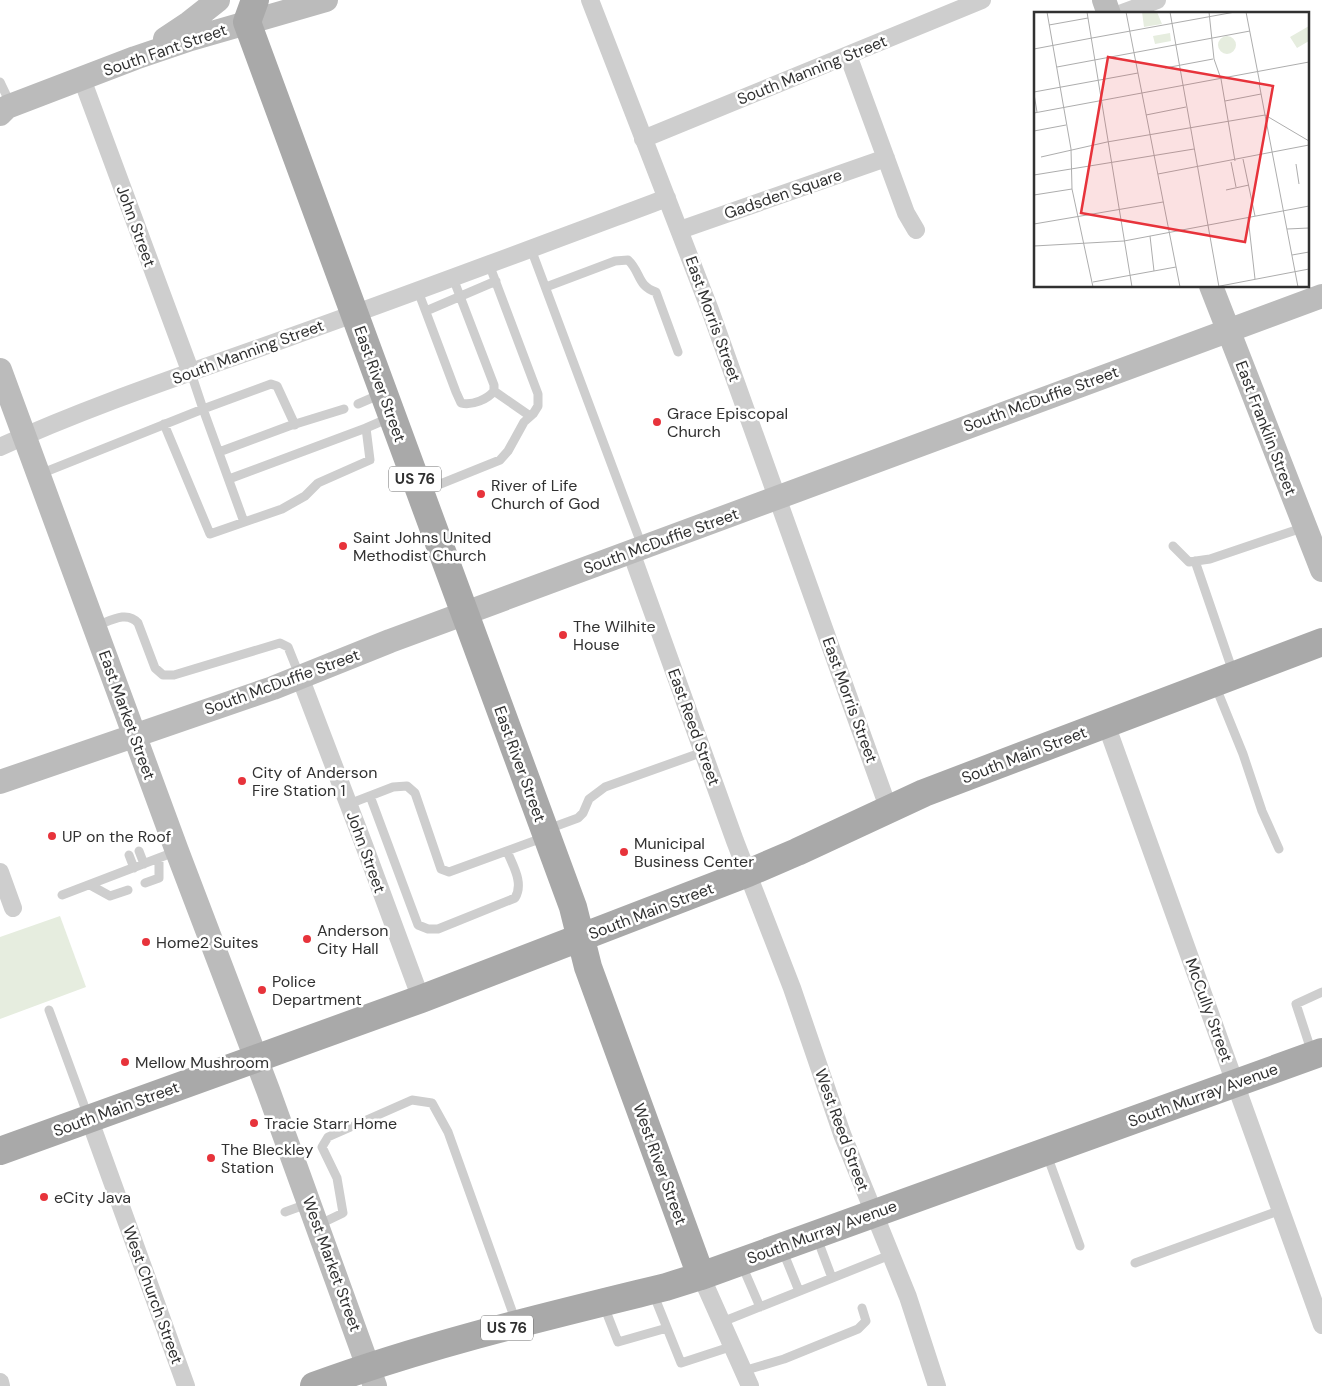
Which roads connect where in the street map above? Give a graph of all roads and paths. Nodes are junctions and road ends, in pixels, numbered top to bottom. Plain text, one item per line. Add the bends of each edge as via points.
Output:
1 (218, 0) edge
2 (326, 0) edge
3 (590, 0) edge
4 (982, 0) edge
5 (1104, 0) edge
6 (1157, 0) edge
7 (251, 11) edge
8 (1108, 12) edge
9 (1125, 12) edge
10 (848, 55) junction
11 (135, 58) junction
12 (82, 79) junction
13 (0, 82) edge
14 (5, 108) edge
15 (643, 139) junction
16 (886, 158) junction
17 (667, 198) junction
18 (680, 230) junction
19 (916, 230) dead end
20 (531, 249) junction
21 (489, 264) junction
22 (453, 278) junction
23 (496, 281) junction
24 (546, 287) junction
25 (1212, 288) edge
26 (418, 291) junction
27 (460, 296) junction
28 (1322, 296) edge
29 (426, 311) junction
30 (354, 314) junction
31 (1227, 330) junction
32 (678, 352) dead end
33 (0, 370) edge
34 (191, 373) junction
35 (494, 391) junction
36 (358, 404) dead end
37 (388, 405) junction
38 (203, 409) junction
39 (344, 409) dead end
40 (530, 416) junction
41 (164, 424) junction
42 (295, 425) junction
43 (366, 428) junction
44 (24, 435) junction
45 (0, 447) edge
46 (219, 452) junction
47 (38, 475) junction
48 (229, 479) junction
49 (420, 492) junction
50 (777, 497) junction
51 (244, 522) junction
52 (1305, 527) junction
53 (1173, 546) dead end
54 (637, 550) junction
55 (1195, 561) junction
56 (1322, 570) edge
57 (465, 613) junction
58 (94, 627) junction
59 (1322, 642) edge
60 (300, 677) junction
61 (1224, 679) junction
62 (1106, 724) junction
63 (134, 735) junction
64 (703, 752) junction
65 (0, 782) edge
66 (370, 796) junction
67 (349, 804) junction
68 (889, 810) junction
69 (546, 833) junction
70 (1278, 849) dead end
71 (139, 851) dead end
72 (506, 851) junction
73 (130, 855) dead end
74 (168, 855) junction
75 (144, 864) junction
76 (134, 868) junction
77 (0, 872) edge
78 (748, 873) junction
79 (145, 884) dead end
80 (90, 885) junction
81 (128, 890) dead end
82 (62, 895) dead end
83 (13, 908) dead end
84 (582, 937) junction
85 (1322, 992) edge
86 (421, 999) junction
87 (49, 1010) dead end
88 (1318, 1054) edge
89 (257, 1058) junction
90 (1236, 1083) junction
91 (89, 1118) junction
92 (0, 1151) edge
93 (1045, 1152) junction
94 (1281, 1210) junction
95 (285, 1212) dead end
96 (873, 1213) junction
97 (314, 1214) junction
98 (815, 1234) junction
99 (1080, 1246) dead end
100 (781, 1247) junction
101 (890, 1254) junction
102 (740, 1262) junction
103 (1135, 1263) dead end
104 (701, 1276) junction
105 (832, 1278) junction
106 (652, 1291) junction
107 (799, 1291) junction
108 (603, 1303) junction
109 (760, 1307) junction
110 (862, 1308) dead end
111 (722, 1322) junction
112 (517, 1325) junction
113 (1322, 1325) edge
114 (667, 1328) junction
115 (732, 1346) junction
116 (372, 1376) edge
117 (747, 1379) edge
118 (0, 1382) edge
119 (2, 1386) edge
120 (186, 1386) edge
121 (314, 1386) edge
122 (938, 1386) edge

1 - 11 street
2 - 7 street, South Fant Street
3 - 15 street, East Morris Street
4 - 10 street, South Manning Street
5 - 8 street
6 - 9 street
7 - 11 street, South Fant Street
7 - 30 main road, East River Street / US 76
10 - 15 street, South Manning Street
10 - 16 street
11 - 12 street, South Fant Street
12 - 14 street, South Fant Street
12 - 34 street, John Street
13 - 14 lane
15 - 17 street, East Morris Street
16 - 18 street, Gadsden Square
16 - 19 street via 906,214
17 - 18 street, East Morris Street
17 - 20 street, South Manning Street
18 - 50 street, East Morris Street
20 - 21 street, South Manning Street
20 - 24 lane
21 - 22 street, South Manning Street
21 - 23 lane
22 - 26 street, South Manning Street
22 - 27 lane
23 - 27 lane
23 - 40 lane via 538,394 538,406
24 - 32 lane via 615,261 628,260 641,284 656,292
24 - 54 lane
25 - 31 street, East Franklin Street
26 - 29 lane
26 - 30 street, South Manning Street
27 - 29 lane
27 - 35 lane
28 - 31 street, South McDuffie Street
29 - 35 lane via 462,403 467,405 490,397
30 - 34 street, South Manning Street
30 - 37 main road, East River Street / US 76
31 - 50 street, South McDuffie Street
31 - 52 street, East Franklin Street
33 - 44 street, East Market Street
34 - 38 lane
34 - 44 street, South Manning Street
35 - 40 lane
36 - 37 lane
37 - 43 lane
37 - 49 main road, East River Street / US 76
38 - 41 lane
38 - 42 lane via 271,384 277,386
38 - 46 lane
39 - 42 lane
40 - 49 lane via 500,460
41 - 47 lane
41 - 51 lane via 210,534
42 - 46 lane
43 - 48 lane
43 - 51 lane via 370,460 318,483 305,496 282,509
44 - 45 street, South Manning Street
44 - 47 street, East Market Street
46 - 48 lane
47 - 58 street, East Market Street
48 - 51 lane
49 - 57 main road, East River Street / US 76
50 - 54 street, South McDuffie Street
50 - 68 street, East Morris Street
52 - 55 lane
52 - 56 street, East Franklin Street
53 - 55 lane via 1189,562
54 - 57 street, South McDuffie Street
54 - 64 street, East Reed Street
55 - 61 lane
57 - 60 street, South McDuffie Street
57 - 69 main road, East River Street / US 76
58 - 60 lane via 121,617 134,618 155,668 163,675 174,675 280,642 288,647
58 - 63 street, East Market Street
59 - 61 main road, South Main Street
60 - 63 street, South McDuffie Street
60 - 67 street, John Street
61 - 62 main road, South Main Street
61 - 70 lane via 1243,754
62 - 68 main road, South Main Street via 924,793
62 - 90 street, McCully Street
63 - 65 street, South McDuffie Street
63 - 74 street, East Market Street
64 - 69 lane via 605,787 589,799 578,818
64 - 78 street, East Reed Street
66 - 67 lane
66 - 72 lane via 393,787 407,786 415,793 441,868 449,872
66 - 72 lane via 418,925 438,928 515,898 519,892 518,880
67 - 86 street, John Street
68 - 78 main road, South Main Street
69 - 72 lane
69 - 84 main road, East River Street / US 76
71 - 75 lane
73 - 76 lane
74 - 75 lane
74 - 79 lane via 159,878
74 - 89 street, East Market Street
75 - 76 lane
76 - 80 lane
77 - 83 street
78 - 84 main road, South Main Street
78 - 96 street, West Reed Street
80 - 81 lane via 110,896
80 - 82 lane
84 - 86 main road, South Main Street
84 - 104 main road, West River Street / US 76 via 588,967
85 - 88 lane via 1296,1004
86 - 89 main road, South Main Street
87 - 91 lane
88 - 90 main road, South Murray Avenue
89 - 91 main road, South Main Street
89 - 97 street, West Market Street
90 - 93 main road, South Murray Avenue
90 - 94 street, McCully Street
91 - 92 main road, South Main Street
91 - 120 street, West Church Street
93 - 96 main road, South Murray Avenue
93 - 99 lane
94 - 103 lane
94 - 113 street, McCully Street
95 - 97 lane
96 - 98 main road, South Murray Avenue
96 - 101 street, West Reed Street
97 - 112 lane via 343,1213 337,1178 322,1148 328,1137 412,1100 432,1103 448,1132
97 - 116 street, West Market Street
98 - 100 main road, South Murray Avenue
98 - 105 lane
100 - 102 main road, South Murray Avenue
100 - 107 lane
101 - 105 lane
101 - 122 street, West Reed Street
102 - 104 main road, South Murray Avenue
102 - 109 lane
104 - 106 main road, South Murray Avenue / US 76
104 - 111 street, West River Street
105 - 107 lane
106 - 108 main road, South Murray Avenue / US 76
106 - 114 lane
107 - 109 lane
108 - 112 main road, South Murray Avenue / US 76
108 - 114 lane via 618,1342
109 - 111 lane
110 - 117 lane via 866,1321 858,1329 784,1359
111 - 115 street, West River Street
112 - 116 main road, South Murray Avenue / US 76
114 - 115 lane via 681,1363
115 - 117 street, West River Street
116 - 121 main road, South Murray Avenue / US 76
118 - 119 street

